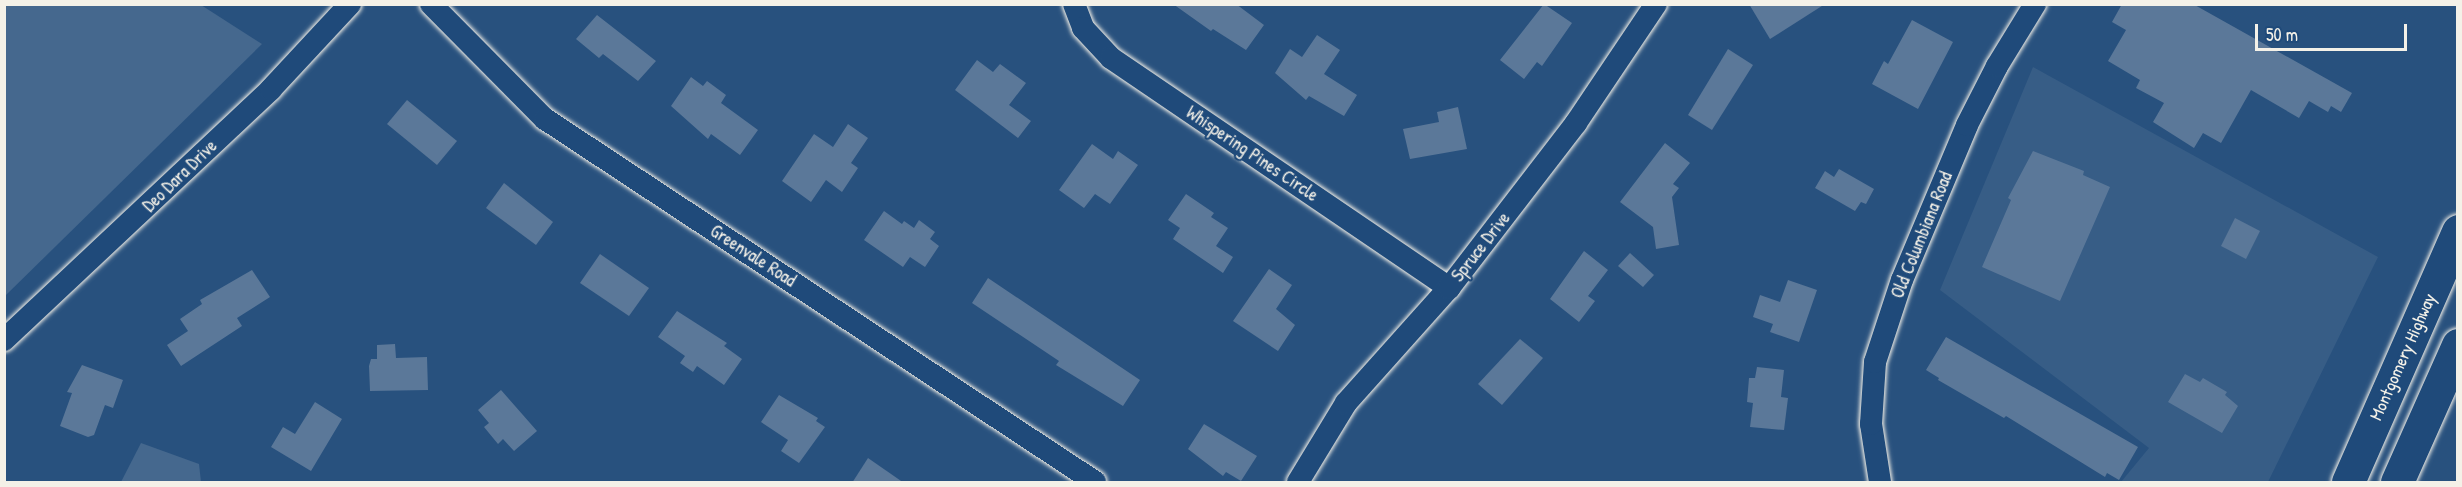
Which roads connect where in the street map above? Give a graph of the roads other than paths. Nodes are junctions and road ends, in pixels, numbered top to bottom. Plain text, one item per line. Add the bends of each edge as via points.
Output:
1 (350, 4) edge
2 (431, 4) edge
3 (1074, 4) edge
4 (1656, 4) edge
5 (2035, 4) edge
6 (2457, 231) edge
7 (1449, 288) junction
8 (4, 340) edge
9 (2457, 345) edge
10 (1095, 483) edge
11 (1298, 483) edge
12 (1880, 483) edge
13 (2348, 483) edge
14 (2397, 483) edge

1 - 8 street, Deo Dara Drive via 271,89
2 - 10 street, Greenvale Road via 545,119
3 - 7 street, Whispering Pines Circle via 1083,28 1111,58
4 - 7 street, Spruce Drive via 1576,123
5 - 12 street, Old Columbiana Road via 1967,125 1902,280 1875,362 1871,424
6 - 13 main road, Montgomery Highway
7 - 11 street, Spruce Drive via 1346,403
9 - 14 main road

